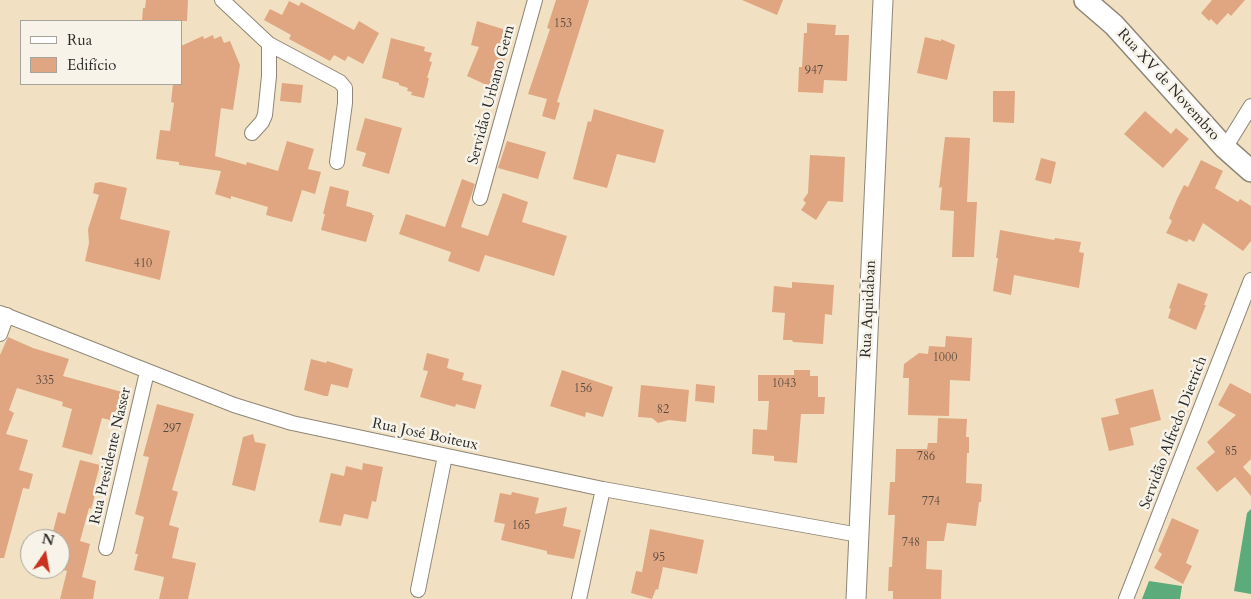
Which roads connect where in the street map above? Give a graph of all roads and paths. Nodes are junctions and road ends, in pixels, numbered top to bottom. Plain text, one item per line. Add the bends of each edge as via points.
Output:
1 (222, 0) edge
2 (535, 0) edge
3 (883, 0) edge
4 (887, 0) edge
5 (1085, 0) edge
6 (883, 20) junction
7 (269, 44) junction
8 (1251, 106) edge
9 (252, 133) dead end
10 (1225, 148) junction
11 (336, 162) dead end
12 (1251, 171) edge
13 (480, 198) dead end
14 (1251, 280) edge
15 (3, 314) edge
16 (0, 334) edge
17 (147, 372) junction
18 (446, 456) junction
19 (603, 489) junction
20 (859, 536) junction
21 (106, 548) dead end
22 (418, 590) dead end
23 (579, 599) edge
24 (856, 599) edge
25 (1126, 599) edge

1 - 7 street
2 - 13 street, Servidão Urbano Gern
3 - 6 street, Rua Aquidaban
4 - 6 street, Rua Aquidaban
5 - 10 main road, Rua XV de Novembro via 1137,49
6 - 20 street, Rua Aquidaban
7 - 9 street via 265,115
7 - 11 street via 340,82 345,88
8 - 10 street
10 - 12 main road, Rua XV de Novembro
14 - 25 street, Servidão Alfredo Dietrich
15 - 16 street
15 - 17 street, Rua José Boiteux
17 - 18 street, Rua José Boiteux via 292,423
17 - 21 street, Rua Presidente Nasser
18 - 19 street, Rua José Boiteux
18 - 22 street
19 - 20 street, Rua José Boiteux
19 - 23 street
20 - 24 street, Rua Aquidaban

